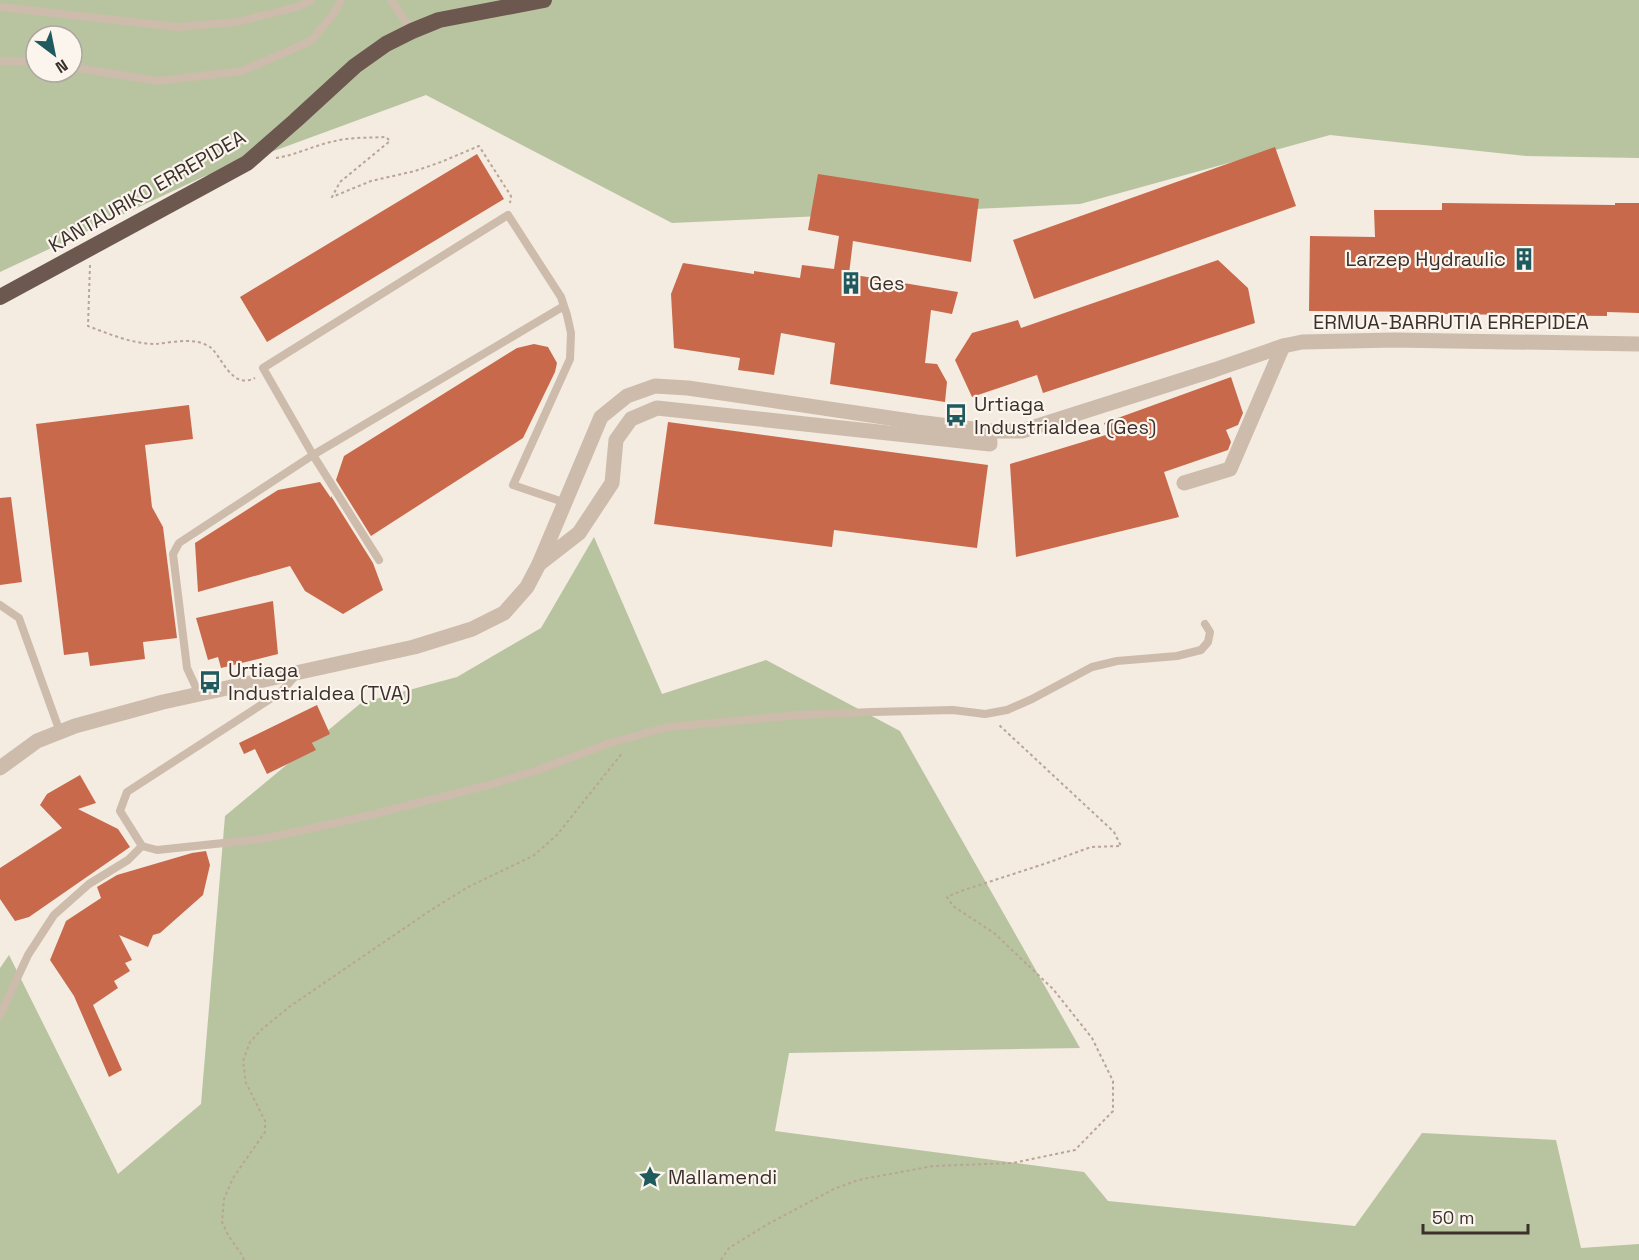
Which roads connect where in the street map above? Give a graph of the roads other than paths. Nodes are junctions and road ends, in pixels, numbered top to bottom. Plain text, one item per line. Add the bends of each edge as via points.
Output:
1 (311, 0) edge
2 (341, 0) edge
3 (391, 0) edge
4 (544, 0) edge
5 (0, 7) edge
6 (412, 31) junction
7 (0, 61) edge
8 (24, 62) edge
9 (84, 69) edge
10 (0, 298) edge
11 (564, 306) junction
12 (1639, 344) edge
13 (1283, 346) junction
14 (989, 431) junction
15 (313, 455) junction
16 (1184, 483) dead end
17 (566, 503) junction
18 (379, 560) dead end
19 (539, 564) junction
20 (0, 604) edge
21 (1205, 624) dead end
22 (298, 672) junction
23 (200, 694) junction
24 (60, 732) junction
25 (0, 768) edge
26 (142, 846) junction
27 (0, 1015) edge

1 - 5 lane via 237,22 177,27
2 - 9 lane via 311,41 242,71 158,81
3 - 6 lane
4 - 6 highway, KANTAURIKO ERREPIDEA via 439,20
6 - 10 highway, KANTAURIKO ERREPIDEA via 355,66 248,163
7 - 8 lane
11 - 15 lane
11 - 15 lane via 508,215 264,368
11 - 17 lane via 571,333 570,360 513,485
12 - 13 street, ERMUA-BARRUTIA ERREPIDEA via 1394,340
13 - 14 street, ERMUA-BARRUTIA ERREPIDEA via 1022,431
13 - 16 street via 1230,469
14 - 17 street, ERMUA-BARRUTIA ERREPIDEA via 655,386 627,396 601,417
14 - 19 street via 990,444 657,408 631,419 616,440 612,483 579,533
15 - 18 lane
15 - 23 lane via 179,543 172,554 187,668
17 - 19 street, ERMUA-BARRUTIA ERREPIDEA
19 - 22 street, ERMUA-BARRUTIA ERREPIDEA via 527,587 504,613 472,629 414,647
20 - 24 lane via 19,618
21 - 26 lane via 1210,632 1201,650 1092,667 1007,710 985,714 953,710 799,715 668,727 489,785 343,821 262,839 157,850
22 - 23 street, ERMUA-BARRUTIA ERREPIDEA
22 - 26 lane via 281,692 127,792 120,811
23 - 24 street, ERMUA-BARRUTIA ERREPIDEA
24 - 25 street, ERMUA-BARRUTIA ERREPIDEA via 38,741
26 - 27 lane via 54,915 28,955

